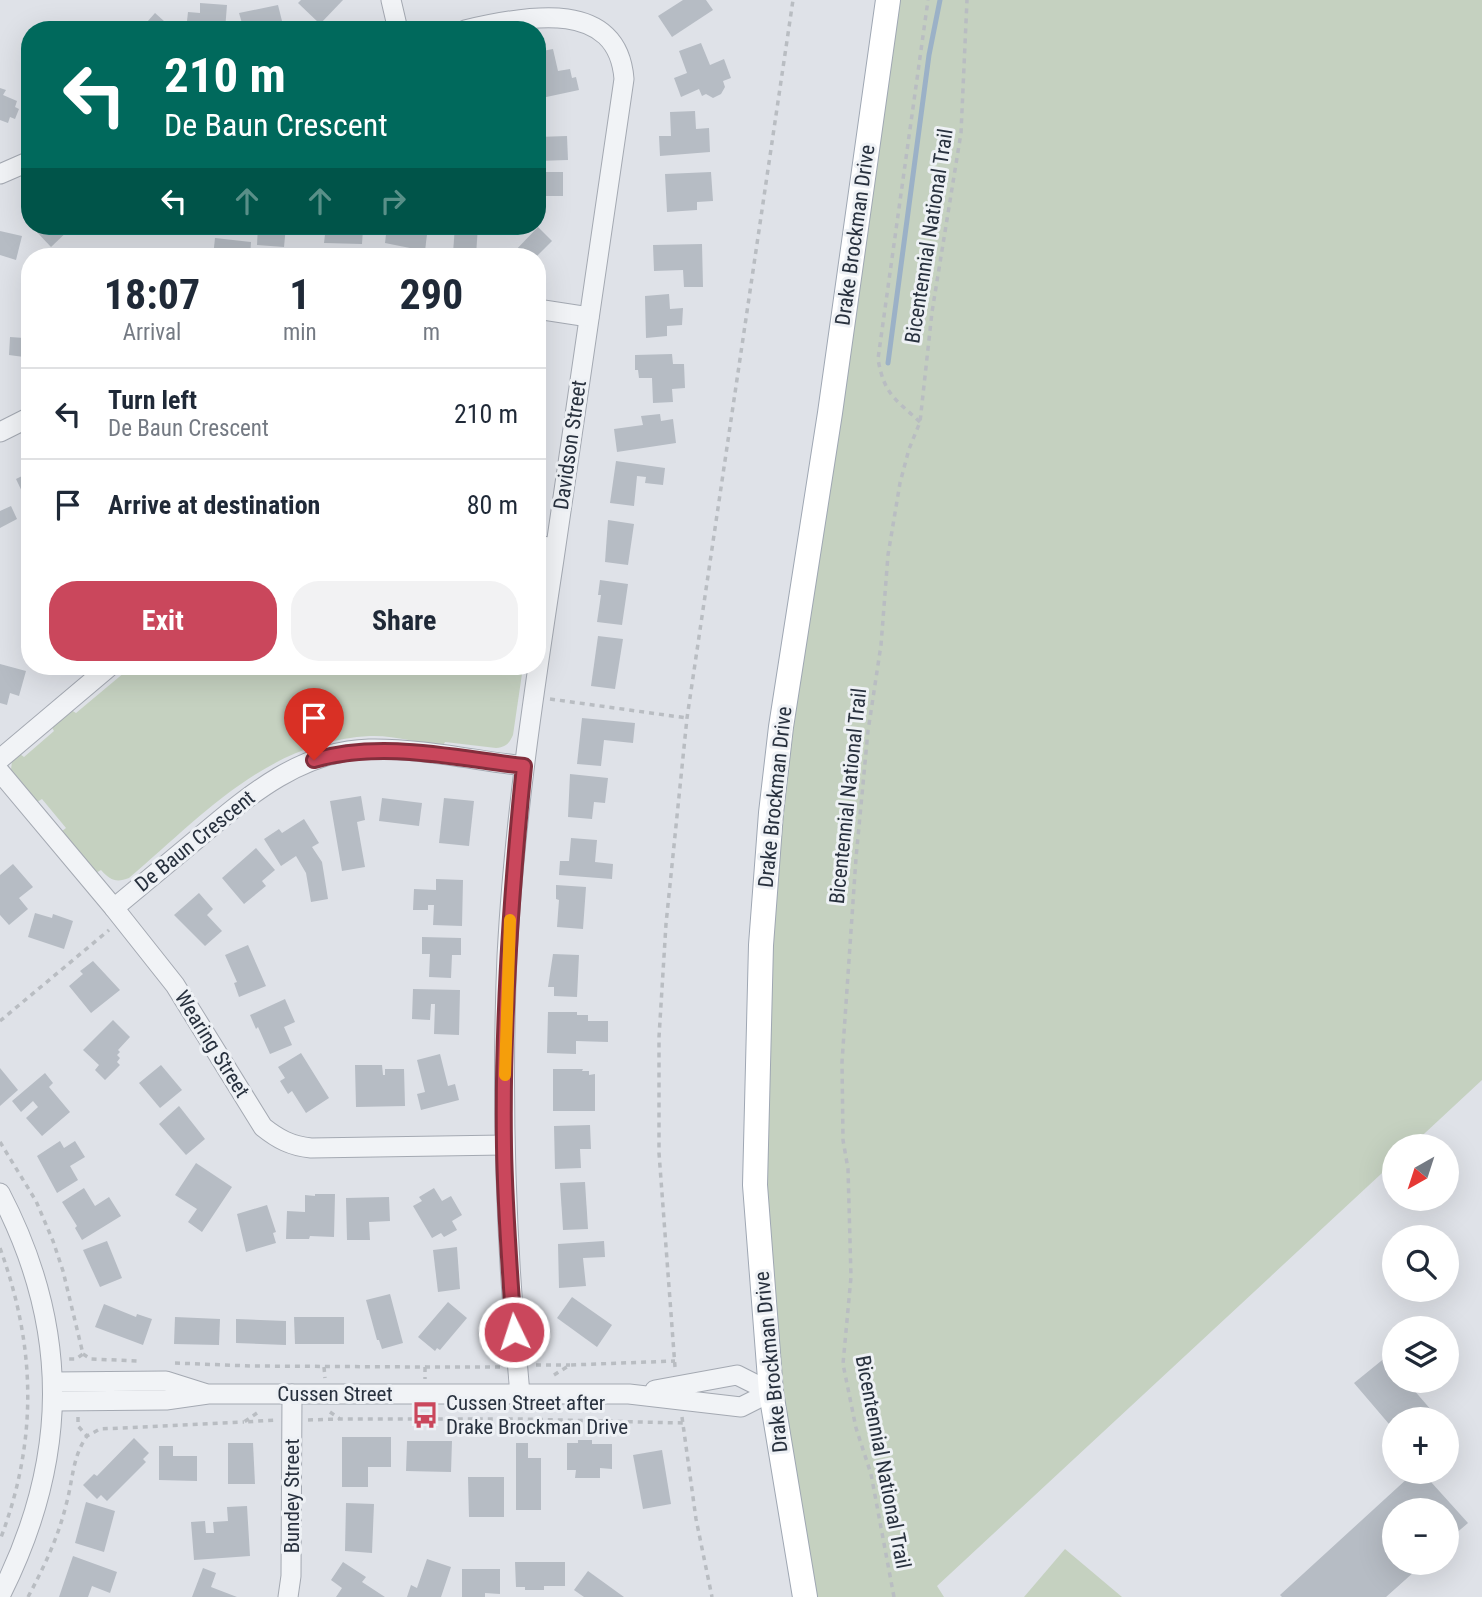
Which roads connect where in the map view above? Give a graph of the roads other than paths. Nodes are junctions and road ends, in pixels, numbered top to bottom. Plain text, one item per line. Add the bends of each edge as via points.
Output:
1 (391, 0) edge
2 (888, 0) edge
3 (396, 21) edge
4 (503, 21) edge
5 (21, 165) edge
6 (0, 174) edge
7 (546, 310) edge
8 (589, 317) junction
9 (21, 422) edge
10 (0, 432) edge
11 (546, 546) edge
12 (99, 675) edge
13 (536, 675) edge
14 (0, 758) edge
15 (524, 766) junction
16 (0, 772) edge
17 (118, 913) junction
18 (504, 1145) junction
19 (0, 1193) edge
20 (53, 1392) junction
21 (771, 1392) junction
22 (292, 1394) junction
23 (520, 1394) junction
24 (629, 1394) junction
25 (0, 1595) edge
26 (288, 1597) edge
27 (805, 1597) edge

1 - 3 street
2 - 21 main road, Drake Brockman Drive via 771,813 761,945 755,1185
4 - 8 street, Davidson Street via 572,9 592,15 609,28 623,56 624,79
5 - 6 street
7 - 8 street
8 - 11 street, Davidson Street
9 - 10 street
12 - 14 street
13 - 15 street, Davidson Street
15 - 17 street, De Baun Crescent via 368,749 314,760 246,797
15 - 18 street, Davidson Street via 508,956
16 - 17 street, Wearing Street
17 - 18 street, Wearing Street via 194,1013 263,1127 279,1140 311,1148
18 - 23 street, Davidson Street
19 - 20 street via 27,1251 43,1306
20 - 22 street, Cussen Street via 166,1381 208,1394
20 - 25 street via 50,1447 40,1500 22,1552
21 - 24 street, Cussen Street via 741,1407
21 - 24 street, Cussen Street via 737,1375
21 - 27 main road, Drake Brockman Drive
22 - 23 street, Cussen Street
22 - 26 street, Bundey Street
23 - 24 street, Cussen Street

